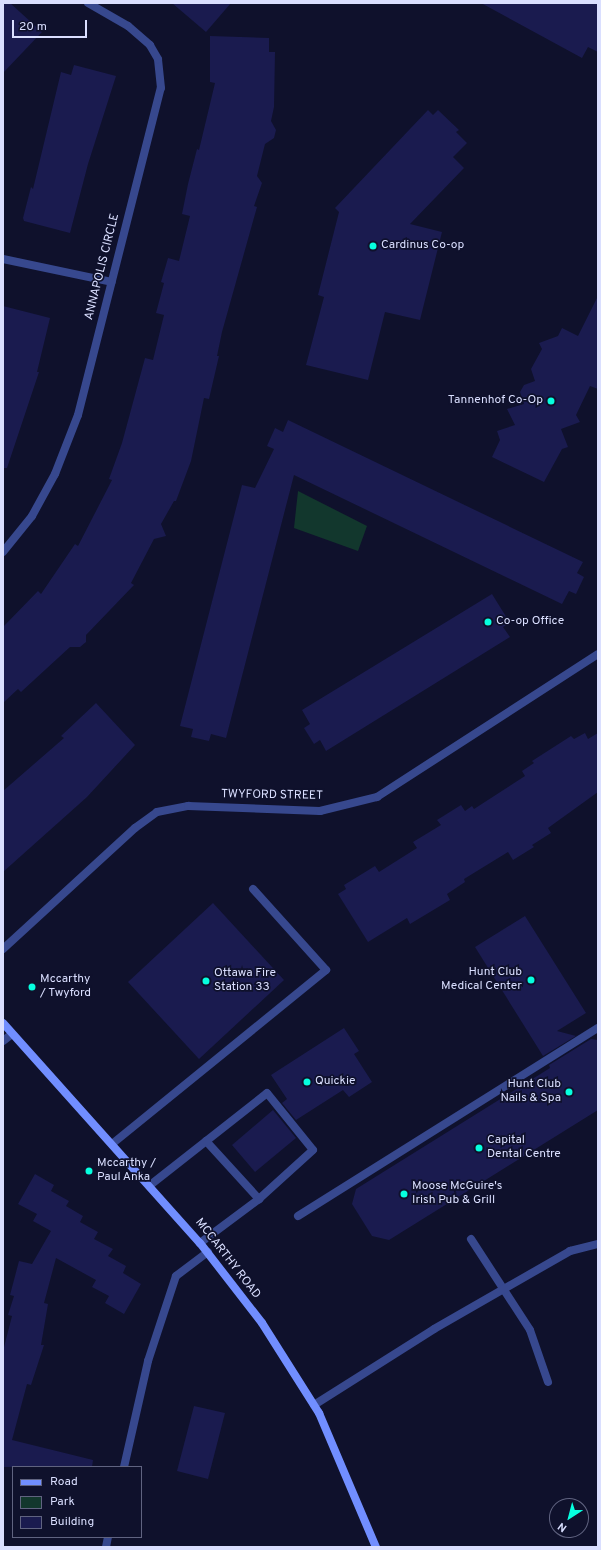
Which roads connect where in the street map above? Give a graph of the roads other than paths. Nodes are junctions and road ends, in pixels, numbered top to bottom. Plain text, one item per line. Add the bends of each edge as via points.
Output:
1 (88, 3) edge
2 (3, 260) edge
3 (112, 282) junction
4 (3, 552) edge
5 (598, 654) edge
6 (253, 889) dead end
7 (3, 949) edge
8 (3, 1023) edge
9 (598, 1028) edge
10 (12, 1034) junction
11 (3, 1041) edge
12 (206, 1140) junction
13 (112, 1144) junction
14 (148, 1186) junction
15 (259, 1199) junction
16 (298, 1216) dead end
17 (471, 1239) dead end
18 (200, 1242) junction
19 (598, 1244) edge
20 (208, 1252) junction
21 (503, 1289) junction
22 (548, 1382) dead end
23 (314, 1405) junction
24 (124, 1466) edge
25 (376, 1547) edge

1 - 3 street, ANNAPOLIS CIRCLE via 128,26 150,45 158,59 161,88
2 - 3 street
3 - 4 street, ANNAPOLIS CIRCLE via 78,415 67,447 32,516
5 - 7 street, TWYFORD STREET via 377,797 320,811 188,806 157,812 135,828
6 - 13 street via 326,970
8 - 10 street, MCCARTHY ROAD
9 - 16 street
10 - 11 street
10 - 13 street, MCCARTHY ROAD
12 - 14 street
12 - 15 street
12 - 15 street via 267,1093 313,1150
13 - 14 street, MCCARTHY ROAD
14 - 18 street, MCCARTHY ROAD
15 - 18 street
17 - 21 street
18 - 20 street, MCCARTHY ROAD
19 - 21 street via 570,1251
20 - 23 street, MCCARTHY ROAD via 262,1323
20 - 24 street via 176,1276 148,1361
21 - 22 street via 530,1330
21 - 23 street via 434,1329
23 - 25 street, MCCARTHY ROAD via 360,1504

